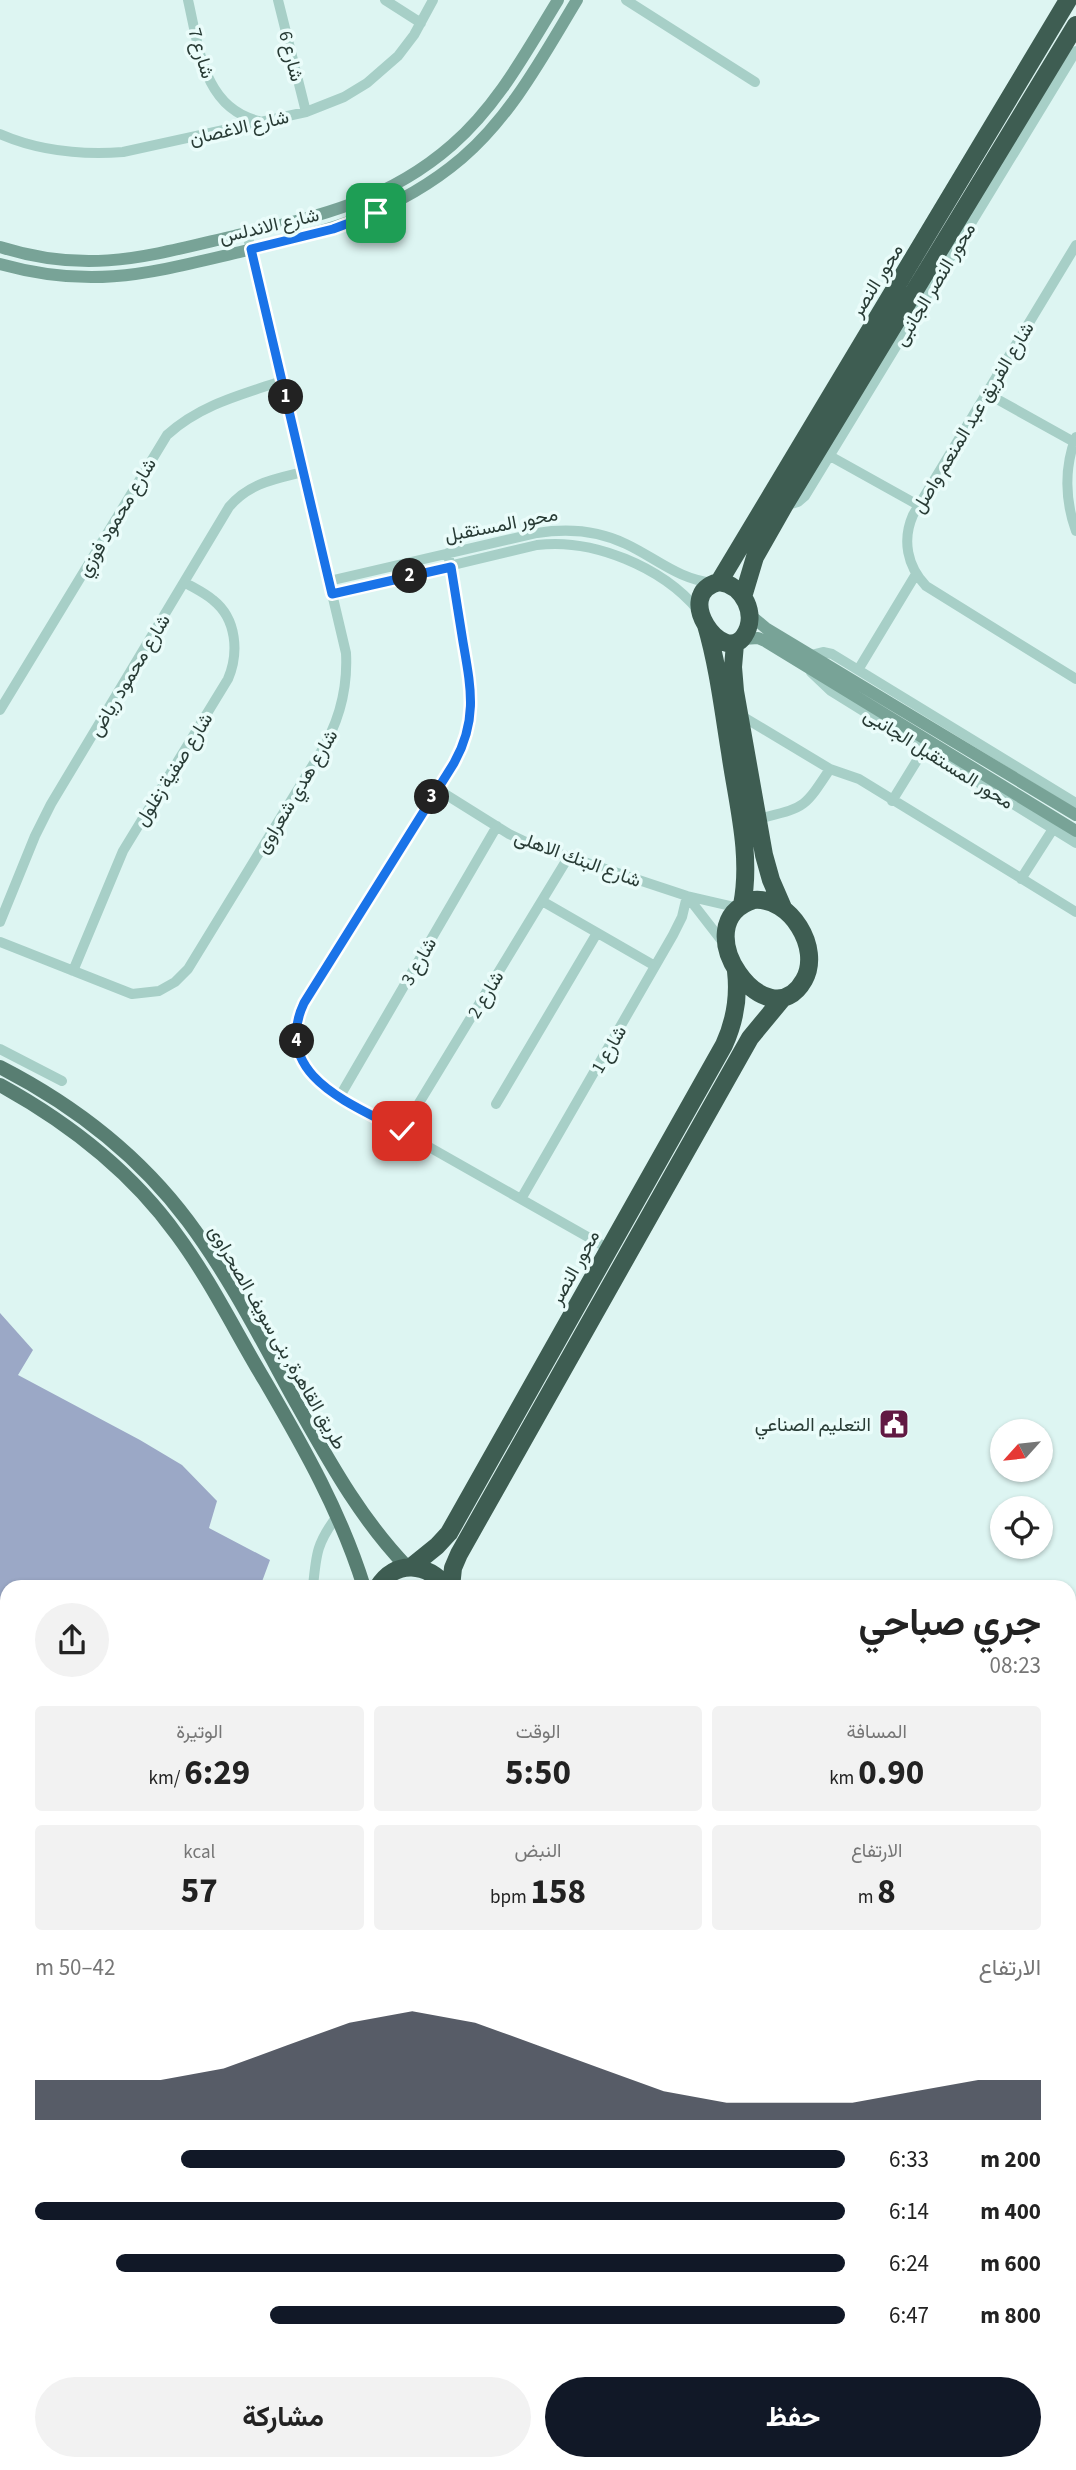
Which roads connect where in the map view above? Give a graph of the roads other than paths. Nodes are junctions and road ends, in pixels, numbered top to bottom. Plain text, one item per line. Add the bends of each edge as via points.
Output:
1 (188, 0) edge
2 (278, 0) edge
3 (385, 0) edge
4 (433, 0) edge
5 (558, 0) edge
6 (577, 0) edge
7 (626, 0) edge
8 (1069, 0) edge
9 (421, 23) junction
10 (1076, 25) edge
11 (1076, 51) edge
12 (755, 82) dead end
13 (306, 112) junction
14 (261, 121) junction
15 (0, 134) edge
16 (941, 232) junction
17 (247, 233) junction
18 (1076, 245) edge
19 (0, 247) edge
20 (251, 249) junction
21 (0, 264) edge
22 (282, 381) junction
23 (986, 393) junction
24 (1075, 439) edge
25 (830, 456) junction
26 (303, 472) junction
27 (918, 505) junction
28 (783, 506) junction
29 (1076, 531) edge
30 (448, 553) junction
31 (735, 555) junction
32 (751, 565) junction
33 (451, 567) junction
34 (916, 574) junction
35 (329, 581) junction
36 (184, 582) junction
37 (717, 582) junction
38 (332, 594) junction
39 (743, 597) junction
40 (749, 614) junction
41 (703, 619) junction
42 (739, 641) junction
43 (809, 661) junction
44 (858, 670) junction
45 (1076, 679) edge
46 (0, 710) edge
47 (739, 714) junction
48 (913, 737) junction
49 (924, 749) junction
50 (830, 769) junction
51 (437, 789) junction
52 (892, 801) junction
53 (1076, 803) edge
54 (1076, 815) edge
55 (758, 819) junction
56 (497, 826) junction
57 (1053, 829) junction
58 (1076, 831) edge
59 (1076, 843) edge
60 (569, 856) junction
61 (1021, 879) junction
62 (687, 896) junction
63 (541, 901) junction
64 (740, 907) junction
65 (785, 910) junction
66 (1076, 912) edge
67 (0, 922) edge
68 (597, 933) junction
69 (0, 942) edge
70 (727, 949) junction
71 (655, 966) junction
72 (73, 971) junction
73 (736, 971) junction
74 (783, 998) junction
75 (0, 1049) edge
76 (0, 1067) edge
77 (62, 1081) dead end
78 (0, 1085) edge
79 (340, 1096) junction
80 (496, 1104) dead end
81 (402, 1131) junction
82 (521, 1199) junction
83 (609, 1249) junction
84 (338, 1515) junction
85 (409, 1567) junction
86 (314, 1580) edge
87 (361, 1580) edge
88 (384, 1580) edge
89 (440, 1580) edge
90 (450, 1580) edge

1 - 14 street, شارع 7 via 213,89 233,110
2 - 13 street, شارع 6
3 - 9 street
4 - 9 street, شارع الاغصان
5 - 17 street, شارع الاندلس via 496,97 438,156 389,188 349,206
6 - 20 street, شارع الاندلس via 509,107 480,141 441,174 397,203 355,222
7 - 12 street
8 - 16 highway, محور النصر
9 - 13 street, شارع الاغصان via 398,56 367,83
10 - 16 highway, محور النصر
11 - 25 street, محور النصر الجانبى
13 - 14 street, شارع الاغصان
14 - 15 street, شارع الاغصان via 107,153 57,150
16 - 28 highway, محور النصر
16 - 31 highway, محور النصر via 791,460
17 - 19 street, شارع الاندلس via 138,259 104,262 53,259
17 - 20 street, شارع هدي شعراوى
18 - 23 street, شارع الفريق عبد المنعم واصل
20 - 21 street, شارع الاندلس via 123,277 60,276
20 - 22 street, شارع هدي شعراوى
22 - 26 street, شارع هدي شعراوى
22 - 46 street, شارع محمود فوزي via 203,408 167,435
23 - 24 street
23 - 27 street, شارع الفريق عبد المنعم واصل
24 - 29 street via 1068,494
25 - 27 street
25 - 28 street, محور النصر الجانبى via 803,498
26 - 35 street, شارع هدي شعراوى
26 - 36 street, شارع محمود رياض via 261,483 240,495
27 - 34 street, شارع الفريق عبد المنعم واصل via 907,537
28 - 32 highway, محور النصر
30 - 33 street
30 - 35 street, محور المستقبل
30 - 37 street, محور المستقبل via 537,533 584,531 627,544 684,577
31 - 32 highway
31 - 37 highway, محور النصر
32 - 39 highway, محور النصر
33 - 38 street, محور المستقبل
33 - 41 street, محور المستقبل via 537,545 582,545 620,557 666,582 684,595
33 - 51 street via 472,702 465,740
34 - 44 street
34 - 45 street via 932,591
35 - 38 street, شارع هدي شعراوى
36 - 67 street, شارع محمود رياض via 51,804
36 - 72 street, شارع صفية زغلول via 213,600 226,615 234,642 233,664 123,851
37 - 39 highway via 731,585
37 - 41 highway via 702,595
38 - 72 street, شارع هدي شعراوى via 346,653 344,697 336,724 188,969 167,987 141,994
39 - 40 highway
40 - 42 highway via 748,627
40 - 43 street
41 - 42 highway via 719,640
41 - 64 highway via 717,671 744,846 746,882
42 - 43 street via 758,638
42 - 47 highway via 734,679
43 - 44 street, محور المستقبل الجانبى via 829,653
43 - 48 street
43 - 54 street
44 - 53 street, محور المستقبل الجانبى
47 - 50 street
47 - 55 highway
48 - 49 street, محور المستقبل الجانبى
48 - 58 street
49 - 52 street
49 - 57 street, محور المستقبل الجانبى
50 - 52 street via 859,779
50 - 55 street via 804,806
51 - 56 street, شارع البنك الاهلى
51 - 79 street via 300,1011 296,1036 302,1061 318,1082
52 - 61 street
55 - 65 highway via 767,868
56 - 60 street, شارع البنك الاهلى via 530,844
56 - 79 street, شارع 3
57 - 59 street, محور المستقبل الجانبى
57 - 61 street
60 - 62 street, شارع البنك الاهلى
60 - 63 street, شارع 2
61 - 66 street
62 - 64 street, شارع البنك الاهلى
62 - 70 street
62 - 71 street, شارع 1 via 678,926
63 - 68 street
63 - 81 street, شارع 2
64 - 65 highway via 767,900
64 - 70 highway via 726,930
65 - 74 highway via 804,938 810,958 801,985
68 - 71 street
68 - 80 street
69 - 72 street, شارع هدي شعراوى
70 - 73 highway
71 - 82 street, شارع 1
73 - 74 highway via 755,992
73 - 83 highway, محور النصر via 736,1004 728,1035
74 - 90 highway via 750,1038 459,1554
75 - 77 street
76 - 85 main road, طريق القاهرة, بنى سويف الصحراوى via 100,1130 172,1201 205,1245 319,1430 360,1513
78 - 84 main road, طريق القاهرة, بنى سويف الصحراوى via 95,1148 163,1216 237,1333
79 - 81 street
81 - 82 street
82 - 83 street
83 - 85 highway, محور النصر via 449,1533
84 - 86 street via 318,1546
84 - 87 main road, طريق القاهرة, بنى سويف الصحراوى
85 - 88 highway, محور النصر
85 - 89 highway

